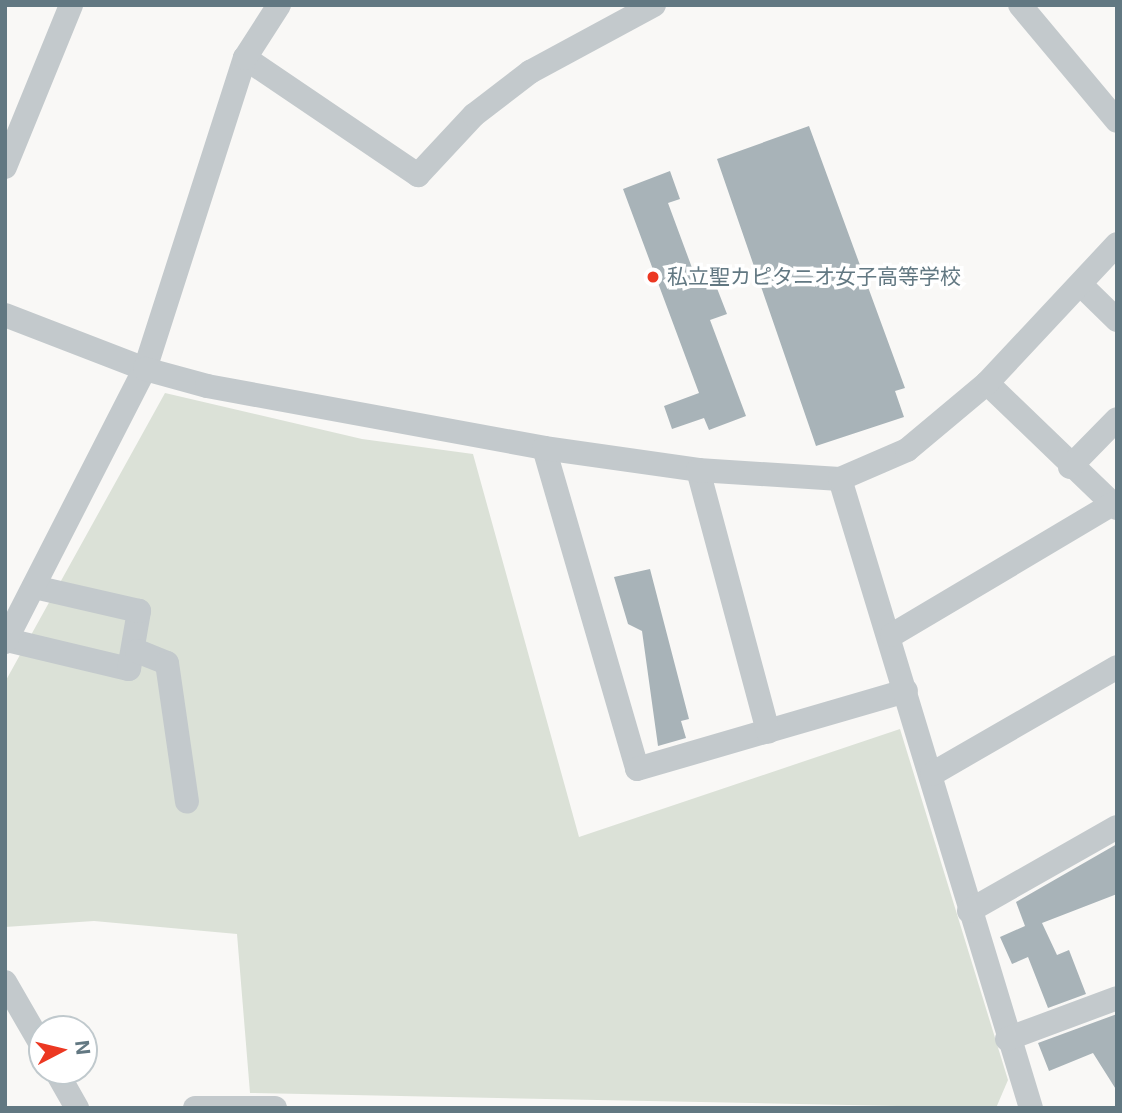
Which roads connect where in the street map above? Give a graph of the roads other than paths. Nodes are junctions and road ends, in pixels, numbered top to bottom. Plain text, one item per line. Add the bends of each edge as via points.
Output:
1 (71, 5) edge
2 (279, 5) edge
3 (654, 5) edge
4 (1020, 5) edge
5 (245, 58) junction
6 (1117, 121) edge
7 (5, 167) edge
8 (1117, 244) edge
9 (1081, 285) junction
10 (5, 315) edge
11 (1117, 320) edge
12 (145, 369) junction
13 (987, 383) junction
14 (1117, 419) edge
15 (544, 448) junction
16 (1070, 467) junction
17 (698, 470) junction
18 (839, 478) junction
19 (1115, 506) edge
20 (34, 587) junction
21 (892, 635) junction
22 (6, 641) edge
23 (137, 651) junction
24 (1117, 667) edge
25 (906, 691) junction
26 (768, 732) junction
27 (932, 774) junction
28 (187, 802) dead end
29 (1117, 827) edge
30 (969, 911) junction
31 (5, 982) edge
32 (1117, 998) edge
33 (28, 1022) edge
34 (1007, 1039) junction
35 (64, 1085) edge
36 (77, 1108) edge
37 (195, 1108) edge
38 (275, 1108) edge
39 (1031, 1108) edge

1 - 7 street
2 - 5 street
3 - 5 street via 530,72 466,122 418,176
4 - 6 street
5 - 12 street
8 - 9 street
9 - 11 street
9 - 13 street
10 - 12 street
12 - 15 street via 207,386
12 - 20 street
13 - 16 street
13 - 18 street via 907,450
14 - 16 street
15 - 17 street
15 - 26 street via 637,769
16 - 19 street
17 - 18 street
17 - 26 street
18 - 21 street
19 - 21 street
20 - 22 street
20 - 23 street via 139,611
21 - 25 street
22 - 23 street via 129,669
23 - 28 street via 167,663
24 - 27 street
25 - 26 street
25 - 27 street
27 - 30 street
29 - 30 street
30 - 34 street
31 - 33 street
32 - 34 street
34 - 39 street
35 - 36 street
37 - 38 street

